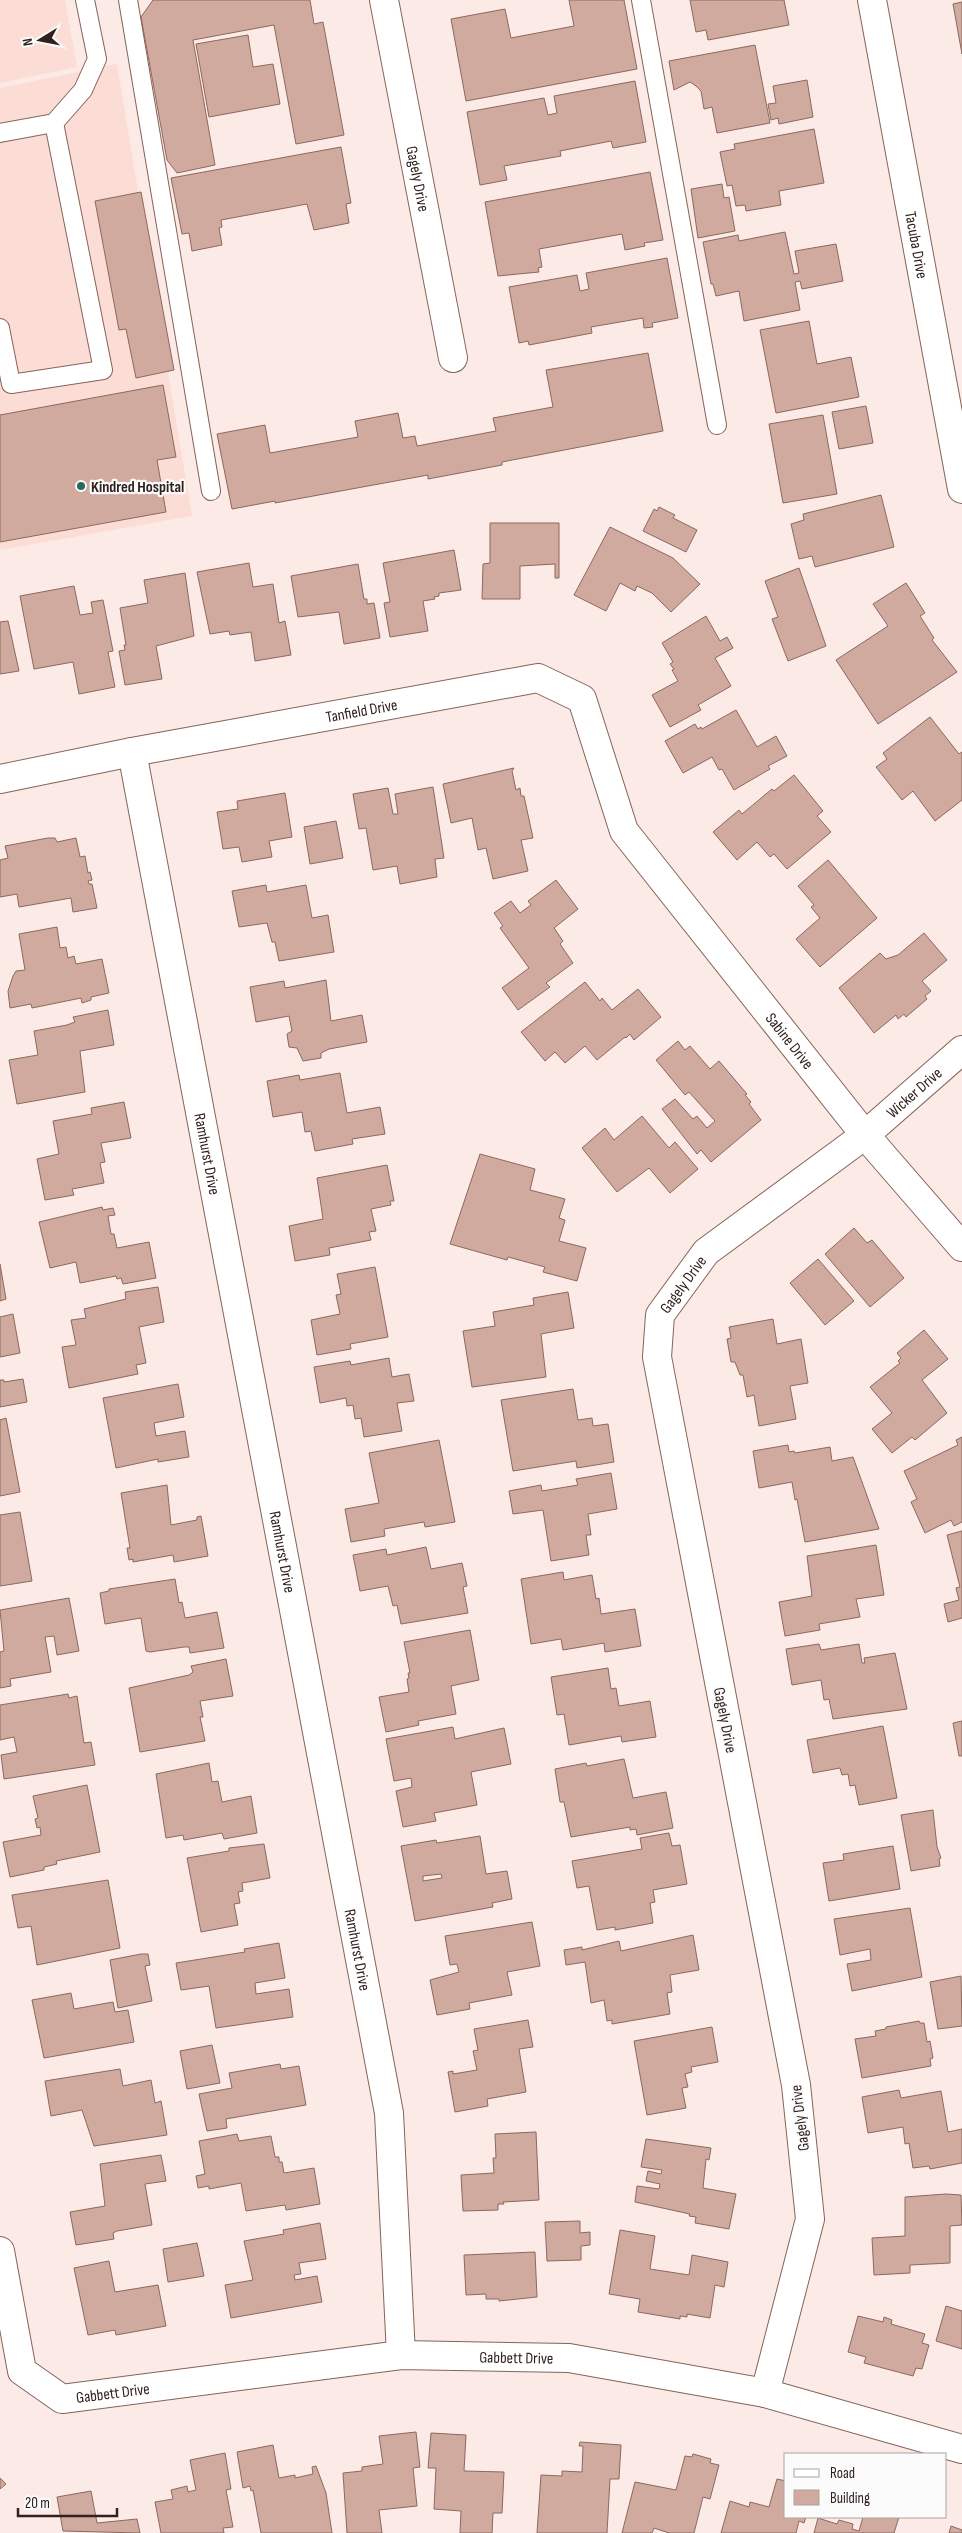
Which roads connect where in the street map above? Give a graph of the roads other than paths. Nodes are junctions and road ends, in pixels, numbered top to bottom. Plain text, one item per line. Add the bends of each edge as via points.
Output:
1 (85, 0) edge
2 (128, 0) edge
3 (384, 0) edge
4 (641, 0) edge
5 (872, 0) edge
6 (54, 123) junction
7 (0, 133) edge
8 (0, 328) edge
9 (453, 358) dead end
10 (718, 425) dead end
11 (962, 489) edge
12 (211, 491) dead end
13 (132, 752) junction
14 (0, 779) edge
15 (624, 831) joint
16 (962, 1050) edge
17 (865, 1135) junction
18 (962, 1247) edge
19 (0, 2251) edge
20 (401, 2355) junction
21 (765, 2393) junction
22 (962, 2449) edge

1 - 6 lane via 97,59 83,90
2 - 12 lane
3 - 9 street, Gagely Drive
4 - 10 lane
5 - 11 street, Tacuba Drive
6 - 7 lane
6 - 8 lane via 103,370 11,384
13 - 14 street, Tanfield Drive
13 - 15 street, Tanfield Drive via 538,678 582,699
13 - 20 street, Ramhurst Drive via 389,2113
15 - 17 street, Sabine Drive
16 - 17 street, Wicker Drive
17 - 18 street, Sabine Drive
17 - 21 street, Gagely Drive via 706,1252 660,1315 657,1357 796,2085 810,2219
19 - 20 street, Gabbett Drive via 22,2371 62,2399
20 - 21 street, Gabbett Drive via 569,2358
21 - 22 street, Gabbett Drive

